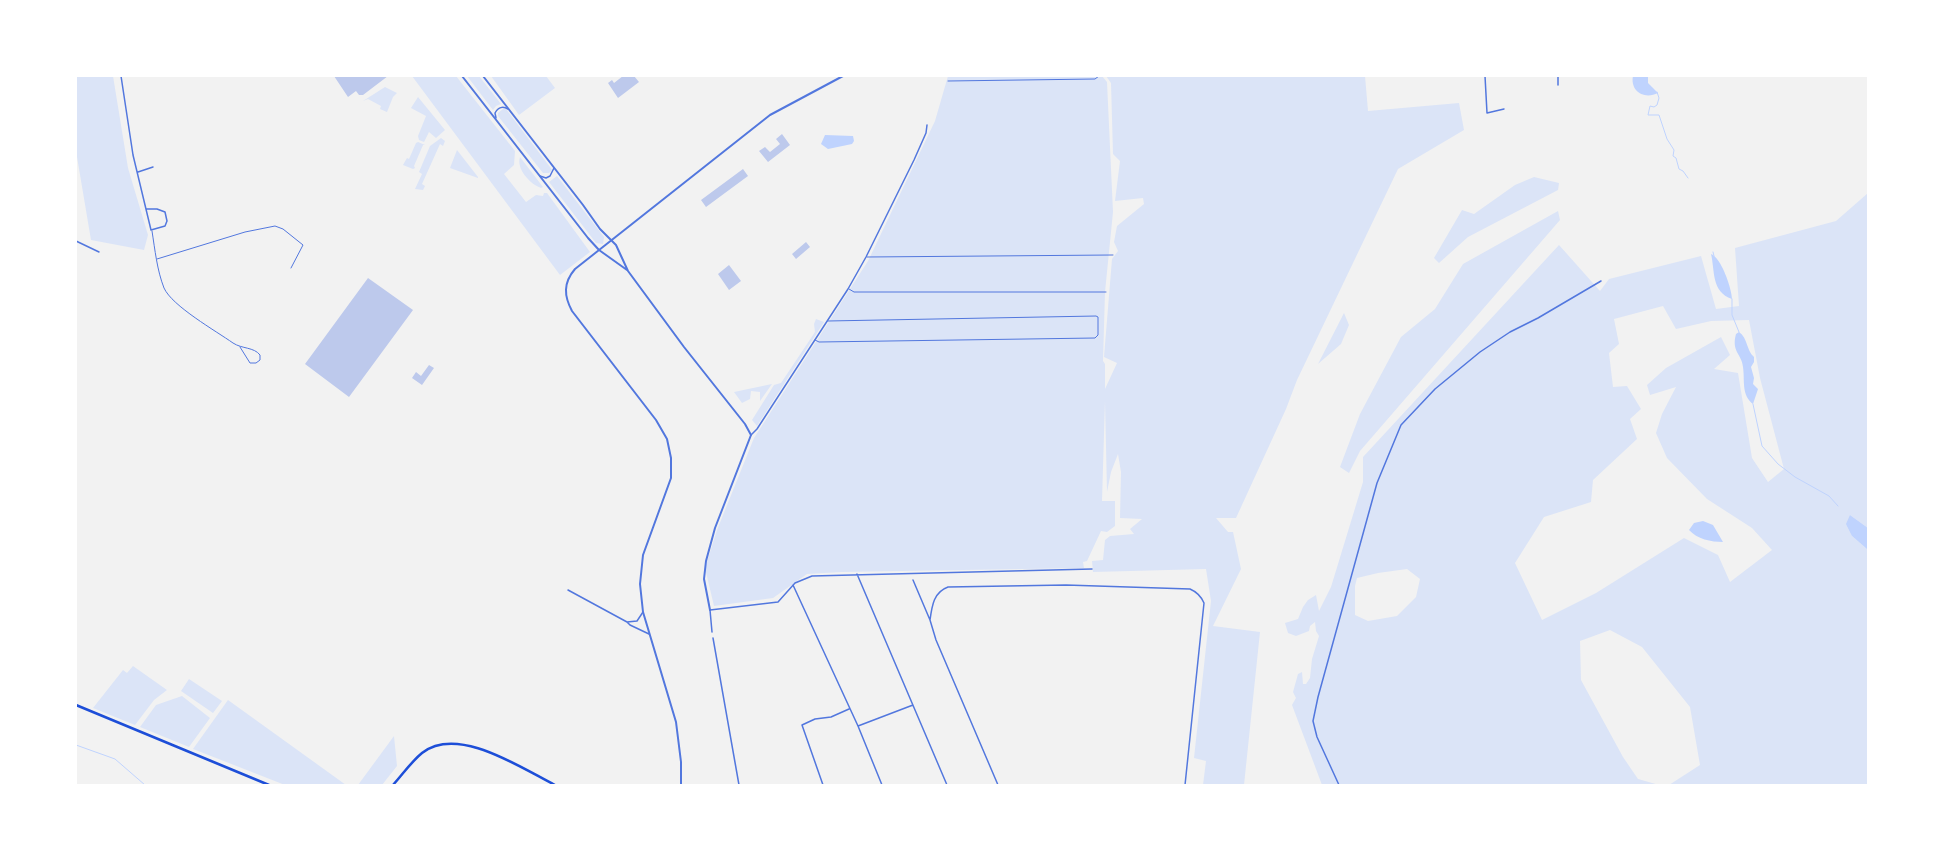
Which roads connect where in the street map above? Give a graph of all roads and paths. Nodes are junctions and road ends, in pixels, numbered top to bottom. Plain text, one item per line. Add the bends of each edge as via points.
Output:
1 (121, 76) edge
2 (462, 76) edge
3 (483, 76) edge
4 (843, 76) edge
5 (1099, 76) edge
6 (1484, 76) edge
7 (1558, 76) edge
8 (948, 81) dead end
9 (1558, 85) dead end
10 (508, 109) junction
11 (1504, 109) dead end
12 (496, 118) junction
13 (927, 125) dead end
14 (553, 166) junction
15 (153, 167) dead end
16 (137, 172) junction
17 (540, 176) junction
18 (146, 209) junction
19 (152, 230) junction
20 (76, 241) edge
21 (610, 241) junction
22 (599, 250) junction
23 (99, 252) dead end
24 (1112, 254) dead end
25 (866, 257) junction
26 (156, 259) junction
27 (291, 268) dead end
28 (628, 271) junction
29 (1601, 282) dead end
30 (848, 289) junction
31 (1106, 292) dead end
32 (827, 321) junction
33 (815, 339) junction
34 (240, 347) junction
35 (751, 434) junction
36 (1092, 569) dead end
37 (857, 574) junction
38 (913, 580) dead end
39 (794, 585) junction
40 (568, 590) dead end
41 (710, 610) junction
42 (643, 612) junction
43 (930, 620) junction
44 (627, 622) junction
45 (712, 632) dead end
46 (649, 634) junction
47 (713, 638) dead end
48 (76, 705) edge
49 (913, 705) junction
50 (849, 708) junction
51 (858, 726) junction
52 (269, 785) edge
53 (394, 785) edge
54 (555, 785) edge
55 (681, 785) edge
56 (739, 785) edge
57 (823, 785) edge
58 (882, 785) edge
59 (947, 785) edge
60 (998, 785) edge
61 (1185, 785) edge
62 (1339, 785) edge

1 - 16 street
2 - 12 street
3 - 10 street
4 - 21 street via 770,115
5 - 8 lane via 1095,80
6 - 11 street via 1487,114
7 - 9 street
10 - 12 street via 498,108
10 - 14 street
12 - 17 street
13 - 25 street via 914,160
14 - 17 street via 554,171 550,176
14 - 21 street
15 - 16 street
16 - 18 street
17 - 22 street
18 - 19 street
18 - 19 street via 162,210 166,214 167,221 164,226
19 - 26 lane
20 - 23 street
21 - 22 street
21 - 28 street via 616,245
22 - 28 street
22 - 42 street via 570,274 566,285 566,301 656,420 667,439 671,458 671,478 643,555 640,584
24 - 25 lane
25 - 30 street
26 - 27 lane via 244,232 275,226 283,229 303,245
26 - 34 lane via 170,297 201,322
28 - 35 street
29 - 62 street via 1510,332 1480,352 1435,388 1401,425 1377,483 1313,721 1320,746
30 - 31 lane via 854,292
30 - 32 street
32 - 33 street
32 - 33 lane via 1096,316 1098,335 1095,338 819,342
33 - 35 street via 757,429
34 - 34 lane via 250,363 260,360 260,355 255,351
35 - 41 street via 715,528 706,561 704,579
36 - 37 street
37 - 39 street via 812,576
37 - 49 street
38 - 43 street
39 - 41 street via 778,602
39 - 50 street
40 - 44 street
41 - 45 street
42 - 44 street via 637,621
42 - 46 street
43 - 60 street via 936,640
43 - 61 street via 935,597 948,587 1066,585 1190,589 1195,592 1204,603
44 - 46 street
46 - 55 street via 676,722
47 - 56 street
48 - 52 main road
49 - 51 street
49 - 59 street
50 - 51 street
50 - 57 street via 830,717 802,725
51 - 58 street
53 - 54 main road via 423,753 447,744 475,747

